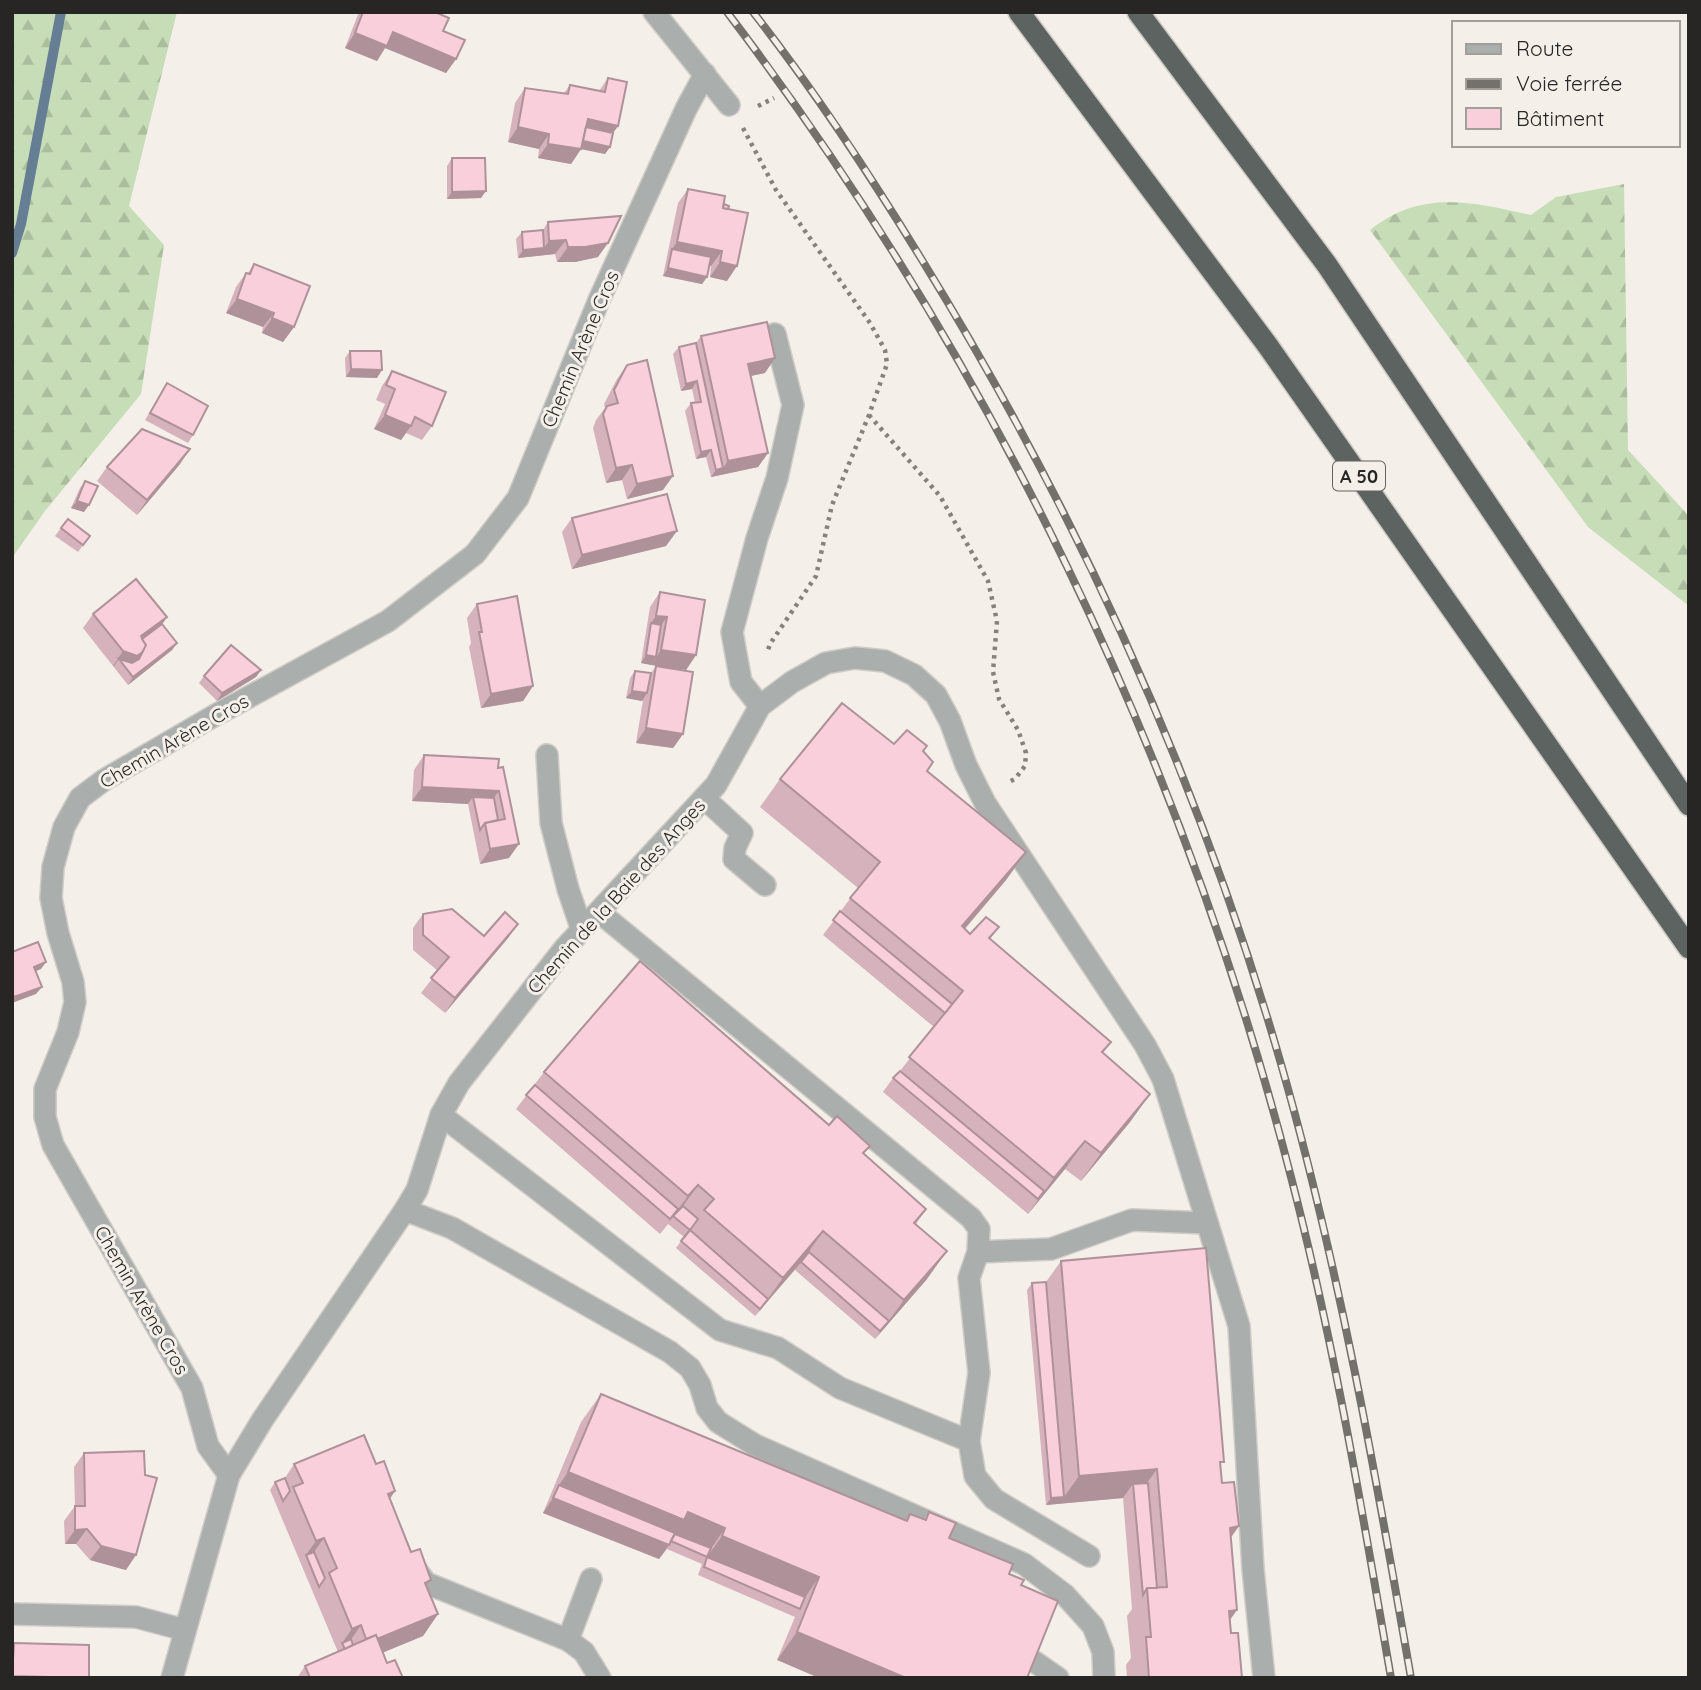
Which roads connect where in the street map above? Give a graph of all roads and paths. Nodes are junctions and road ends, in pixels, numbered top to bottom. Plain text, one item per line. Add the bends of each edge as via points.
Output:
1 (654, 12) edge
2 (1019, 12) edge
3 (1138, 12) edge
4 (705, 74) junction
5 (774, 98) dead end
6 (766, 104) dead end
7 (729, 105) dead end
8 (775, 334) dead end
9 (869, 415) dead end
10 (760, 706) junction
11 (547, 755) dead end
12 (981, 795) junction
13 (704, 798) junction
14 (1689, 805) edge
15 (765, 885) dead end
16 (599, 912) junction
17 (582, 930) junction
18 (1689, 948) edge
19 (441, 1115) junction
20 (405, 1210) junction
21 (1207, 1223) junction
22 (978, 1252) junction
23 (969, 1441) junction
24 (229, 1475) junction
25 (404, 1545) edge
26 (1089, 1556) dead end
27 (591, 1578) dead end
28 (12, 1614) edge
29 (185, 1630) junction
30 (568, 1640) junction
31 (1035, 1662) edge
32 (172, 1678) edge
33 (600, 1678) edge
34 (1058, 1678) edge
35 (1104, 1678) edge
36 (1264, 1678) edge

1 - 4 street
2 - 18 highway, A 50 via 1268,346
3 - 14 highway via 1327,265
4 - 7 street
4 - 24 street, Chemin Arène Cros via 599,300 518,498 475,554 388,621 104,780 80,798 65,827 53,867 51,898 75,1002 45,1089 45,1117 53,1145 192,1388 208,1446
5 - 6 path
8 - 10 street via 793,405 732,632 741,682
9 - 12 path via 940,496 988,582 997,621 993,673 999,699 1026,754 1025,766 1015,779
10 - 12 street via 825,663 855,658 886,661 914,675 936,695
10 - 13 street, Chemin de la Baie des Anges
11 - 17 street via 551,823
12 - 21 street via 1163,1079
13 - 15 street via 741,833 734,859
13 - 16 street, Chemin de la Baie des Anges
16 - 17 street, Chemin de la Baie des Anges
16 - 22 street via 971,1217 979,1229
17 - 19 street, Chemin de la Baie des Anges via 459,1083
19 - 20 street, Chemin de la Baie des Anges via 418,1190
19 - 23 street via 720,1330 778,1348 840,1388
20 - 24 street, Chemin de la Baie des Anges
20 - 35 street via 452,1228 670,1352 690,1368 718,1422 755,1445 1024,1564 1065,1595 1093,1626 1103,1652
21 - 22 street via 1132,1220 1051,1249
21 - 36 street via 1239,1326
22 - 23 street via 969,1278 979,1373
23 - 26 street via 975,1476 994,1499
24 - 29 street
25 - 30 street via 414,1570 426,1583
27 - 30 street
28 - 29 street via 136,1617
29 - 32 street
30 - 33 street via 584,1652
31 - 34 street

